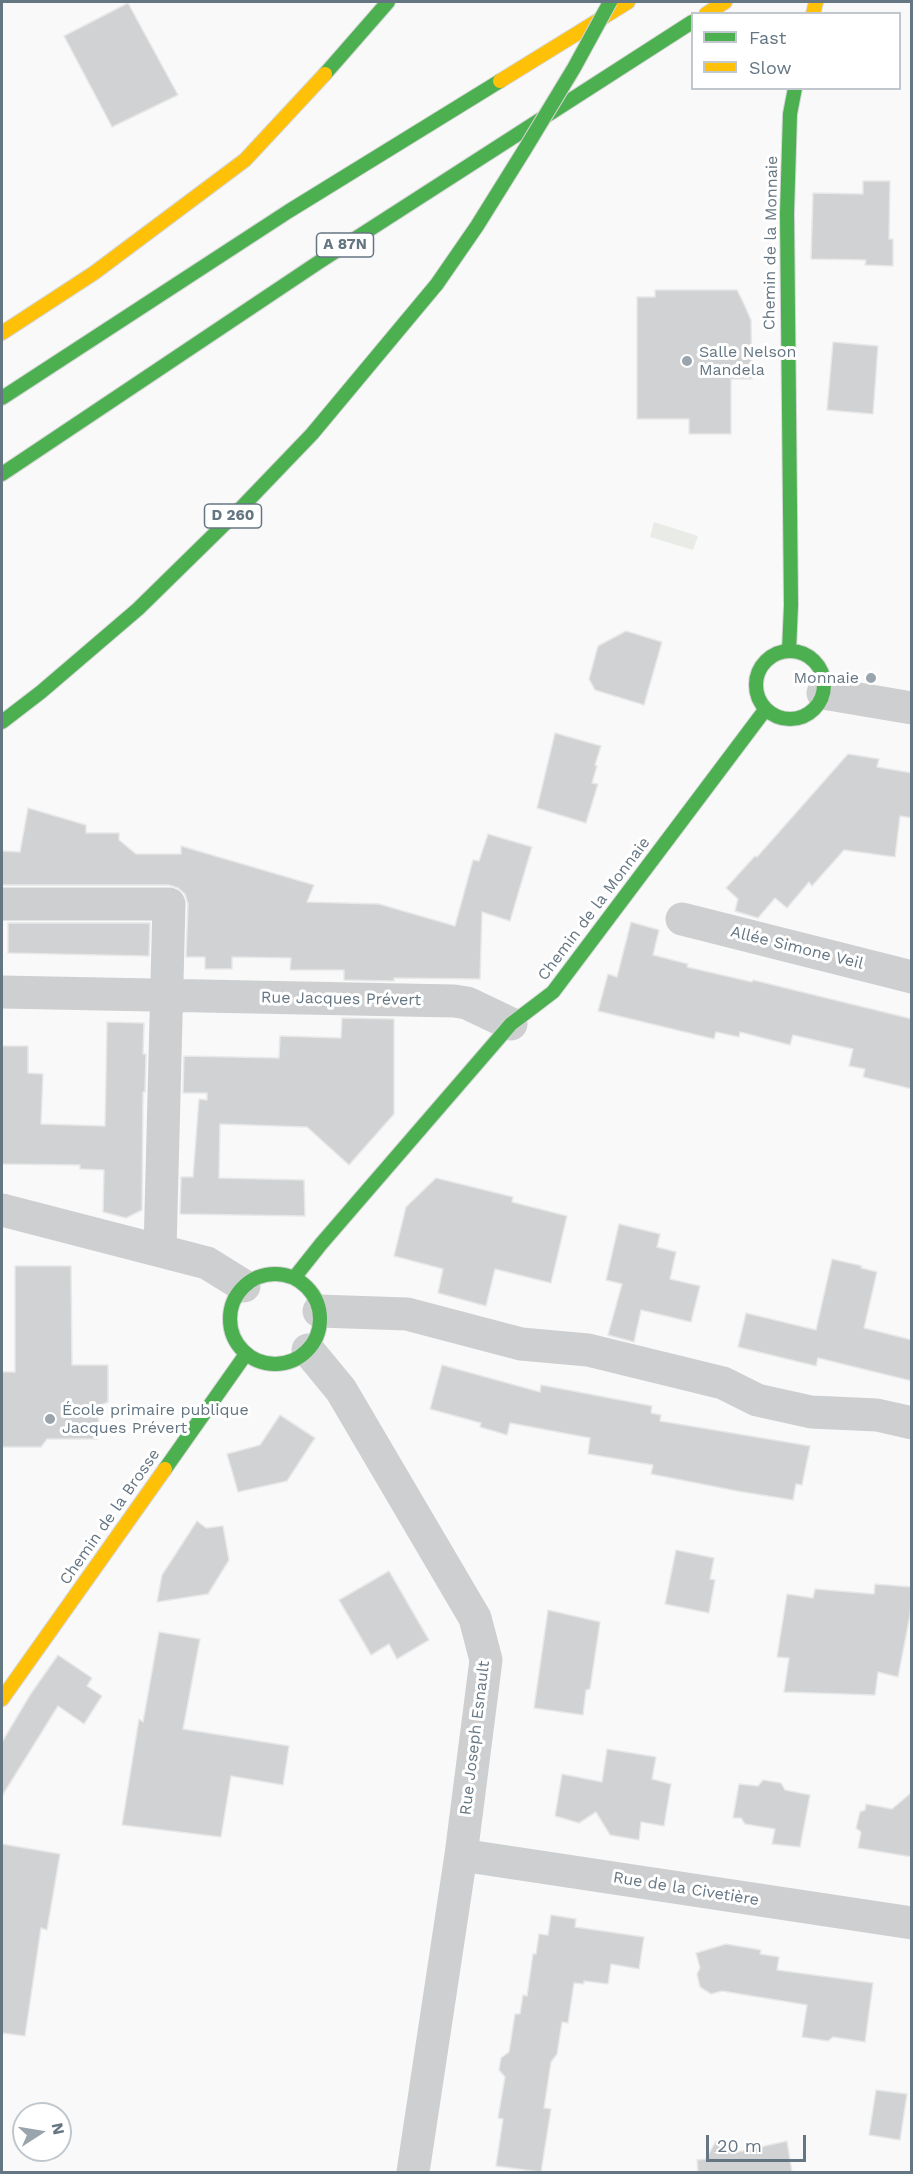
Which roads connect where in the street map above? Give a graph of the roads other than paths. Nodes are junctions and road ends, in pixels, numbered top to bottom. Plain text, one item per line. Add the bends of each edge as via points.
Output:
1 (388, 2) edge
2 (609, 2) edge
3 (628, 2) edge
4 (725, 2) edge
5 (709, 12) edge
6 (691, 23) edge
7 (795, 90) edge
8 (2, 333) edge
9 (2, 398) edge
10 (2, 474) edge
11 (789, 651) junction
12 (823, 693) junction
13 (912, 708) edge
14 (765, 710) junction
15 (2, 722) edge
16 (2, 904) edge
17 (682, 919) dead end
18 (912, 977) edge
19 (2, 992) edge
20 (166, 995) junction
21 (511, 1024) junction
22 (2, 1210) edge
23 (160, 1250) junction
24 (294, 1278) junction
25 (244, 1286) junction
26 (319, 1311) junction
27 (308, 1350) junction
28 (246, 1354) junction
29 (912, 1423) edge
30 (2, 1700) edge
31 (461, 1855) junction
32 (912, 1923) edge
33 (413, 2172) edge

1 - 8 main road via 244,160 94,273
2 - 15 main road, D 260, bridge via 574,68 477,226 437,284 312,434 138,609
3 - 9 main road via 289,211
4 - 5 main road
6 - 10 main road, A 87N via 319,262
7 - 11 main road, Chemin de la Monnaie via 790,114 787,213
11 - 12 main road via 800,652 816,664 824,683
11 - 14 main road via 778,653 760,668 756,689
12 - 13 street
12 - 14 main road via 813,711 794,720
14 - 21 main road, Chemin de la Monnaie via 553,992
16 - 20 street via 169,904
17 - 18 street, Allée Simone Veil
19 - 20 street, Rue Jacques Prévert
20 - 21 street, Rue Jacques Prévert via 454,1001 467,1003
20 - 23 street
21 - 24 main road, Chemin de la Monnaie
22 - 23 street
23 - 25 street via 207,1263
24 - 25 main road via 268,1275
24 - 26 main road via 306,1286
25 - 28 main road via 234,1298 230,1329
26 - 27 main road via 320,1325
26 - 29 street via 406,1314 521,1344 599,1353 723,1383 758,1400 811,1412 877,1415
27 - 28 main road via 278,1364 258,1361
27 - 31 street, Rue Joseph Esnault via 341,1390 475,1617 486,1660
28 - 30 main road, Chemin de la Brosse
31 - 32 street, Rue de la Civetière
31 - 33 street, Rue Joseph Esnault

